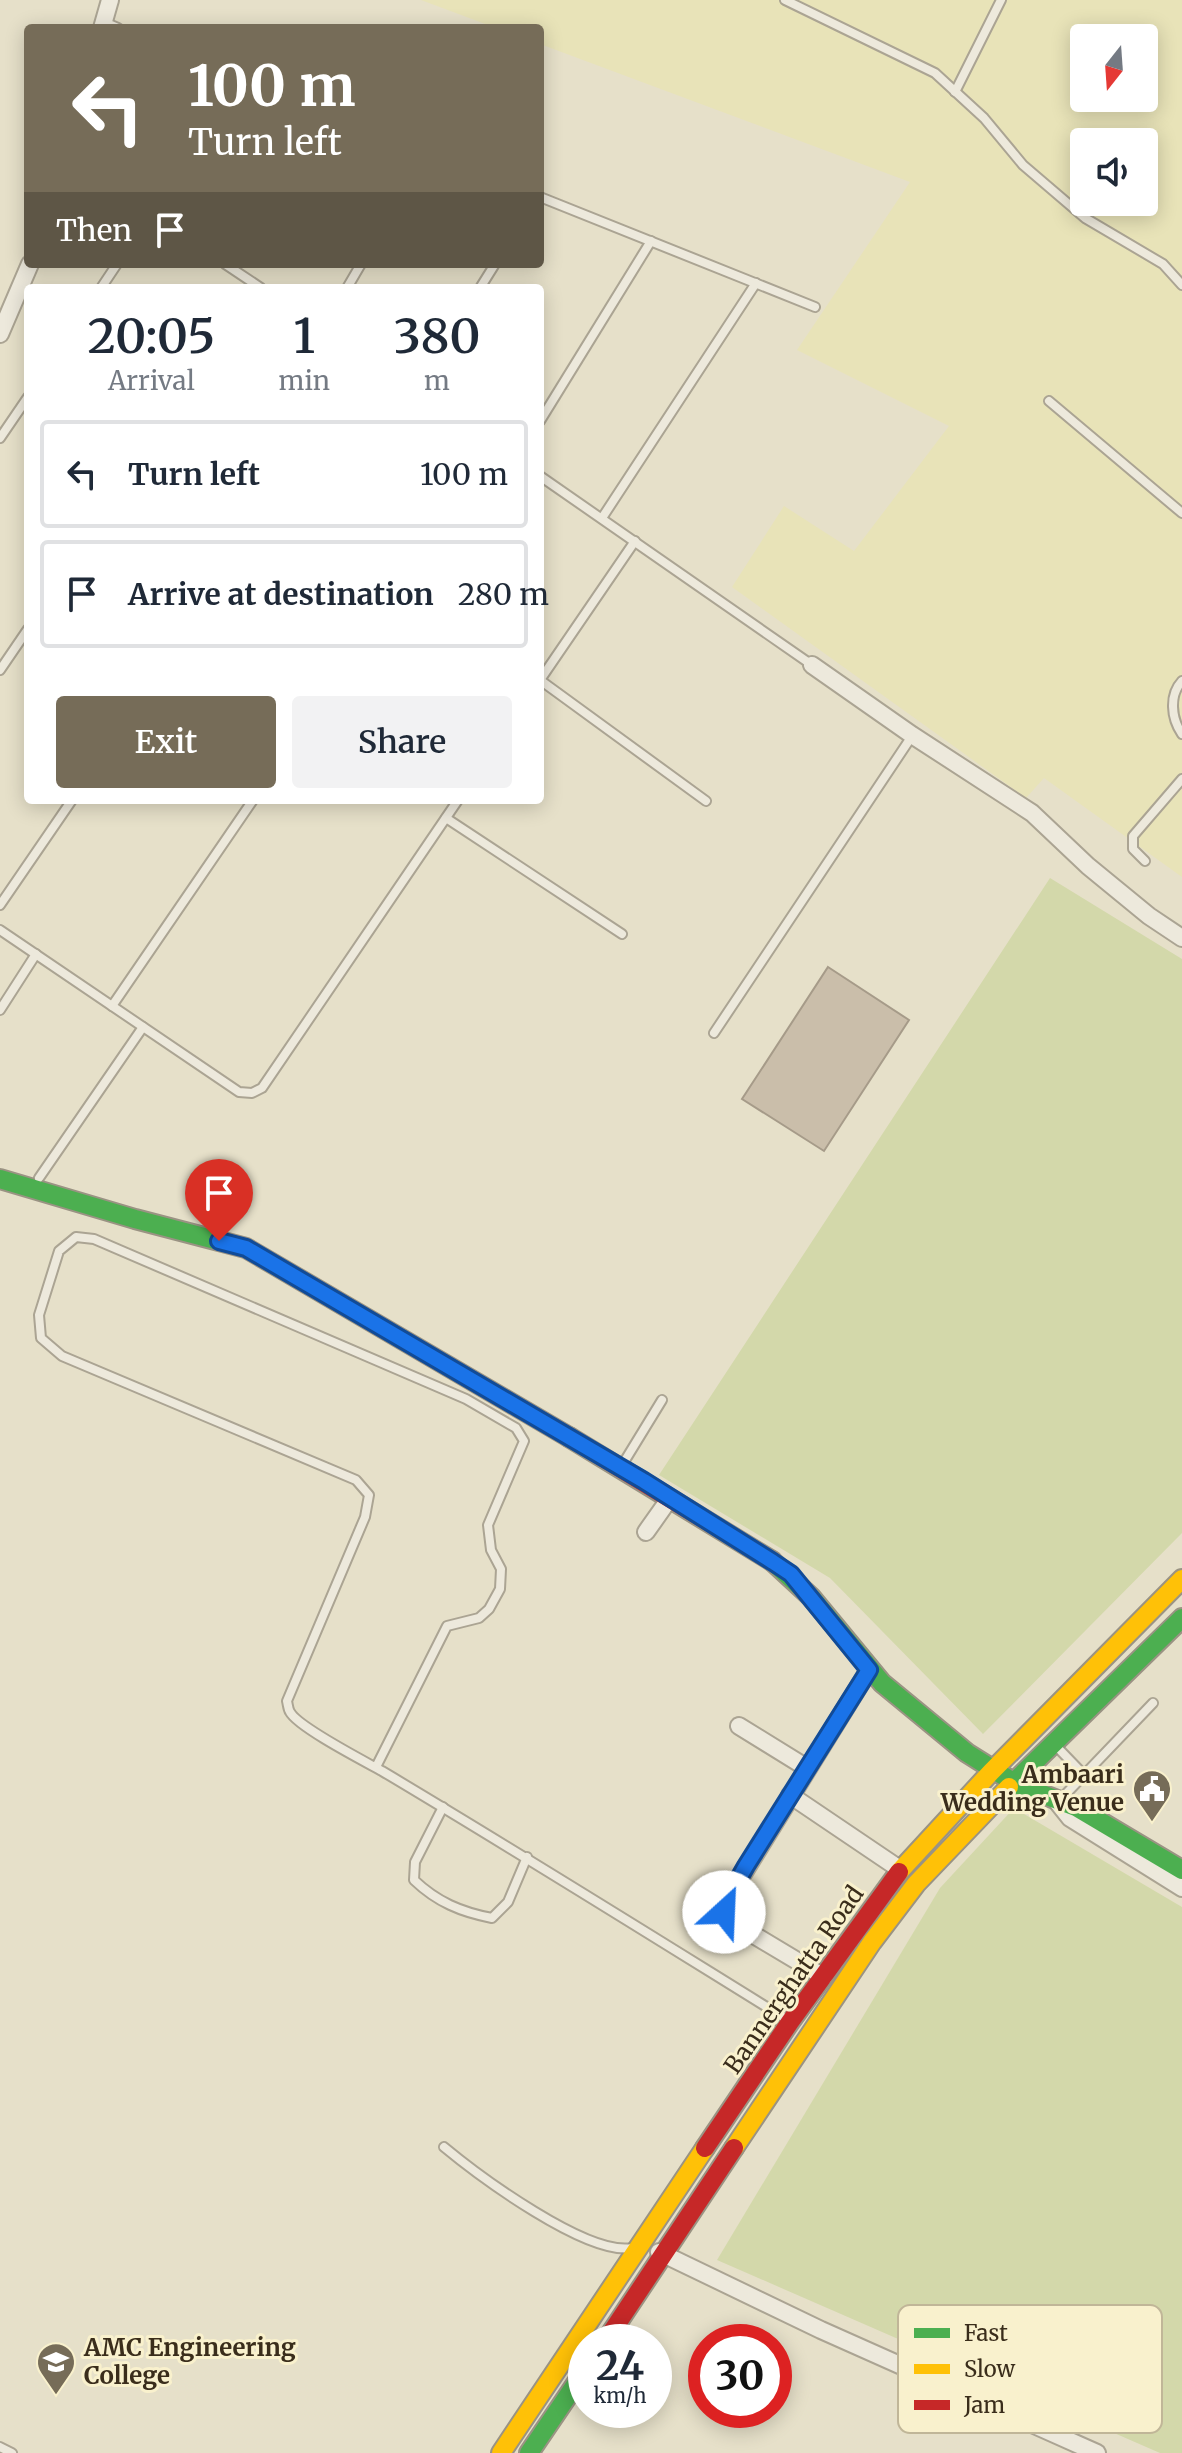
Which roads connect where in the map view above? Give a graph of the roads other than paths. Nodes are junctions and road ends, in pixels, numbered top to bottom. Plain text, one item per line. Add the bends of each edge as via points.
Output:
1 (110, 0) edge
2 (785, 0) edge
3 (1001, 0) edge
4 (110, 24) edge
5 (955, 92) junction
6 (544, 199) edge
7 (651, 241) junction
8 (28, 268) edge
9 (231, 268) edge
10 (756, 283) junction
11 (254, 284) edge
12 (1182, 285) edge
13 (815, 307) dead end
14 (0, 334) edge
15 (1049, 401) dead end
16 (24, 403) edge
17 (544, 415) edge
18 (0, 438) edge
19 (544, 479) edge
20 (1182, 513) edge
21 (602, 518) junction
22 (635, 541) junction
23 (24, 634) edge
24 (4, 656) edge
25 (812, 665) joint
26 (0, 670) edge
27 (544, 674) edge
28 (1182, 681) edge
29 (544, 683) edge
30 (1178, 696) edge
31 (1182, 734) edge
32 (912, 735) junction
33 (1182, 779) edge
34 (706, 801) dead end
35 (69, 804) edge
36 (250, 804) edge
37 (455, 804) edge
38 (446, 818) junction
39 (1145, 861) dead end
40 (0, 905) edge
41 (0, 930) edge
42 (622, 934) dead end
43 (1182, 938) edge
44 (36, 954) junction
45 (112, 1006) junction
46 (0, 1010) edge
47 (143, 1027) junction
48 (714, 1033) dead end
49 (39, 1178) dead end
50 (0, 1179) edge
51 (662, 1400) dead end
52 (620, 1468) junction
53 (670, 1498) junction
54 (646, 1532) dead end
55 (1182, 1579) edge
56 (1182, 1618) edge
57 (869, 1670) junction
58 (1153, 1703) dead end
59 (739, 1726) dead end
60 (1054, 1743) junction
61 (376, 1767) junction
62 (807, 1768) junction
63 (991, 1772) junction
64 (1084, 1775) junction
65 (1013, 1783) junction
66 (790, 1795) junction
67 (1058, 1803) junction
68 (443, 1807) junction
69 (527, 1857) junction
70 (901, 1870) junction
71 (1182, 1870) edge
72 (1182, 1888) edge
73 (829, 1970) junction
74 (850, 1975) junction
75 (790, 2022) junction
76 (444, 2147) dead end
77 (640, 2246) junction
78 (665, 2254) junction
79 (617, 2324) edge
80 (898, 2364) edge
81 (568, 2396) edge
82 (1052, 2433) edge
83 (0, 2447) edge
84 (12, 2453) edge
85 (501, 2453) edge
86 (529, 2453) edge
87 (1097, 2453) edge

1 - 4 street
2 - 5 lane via 935,73
3 - 5 lane
5 - 12 lane via 1023,165 1085,218 1163,264
6 - 7 lane
7 - 10 lane
7 - 17 lane
8 - 14 street
9 - 11 lane
10 - 13 lane
10 - 21 lane
15 - 20 lane
16 - 18 lane
19 - 21 lane
21 - 22 lane
22 - 25 lane
22 - 27 lane
23 - 24 lane
24 - 26 lane
25 - 32 street
28 - 30 lane
29 - 34 lane
30 - 31 lane via 1174,722
32 - 43 street via 1032,813 1088,866
32 - 48 lane
33 - 39 lane via 1133,836 1133,849
35 - 40 lane
36 - 45 lane
37 - 38 lane
38 - 42 lane
38 - 47 lane via 262,1088 239,1092
41 - 44 lane
44 - 45 lane
44 - 46 lane
45 - 47 lane
47 - 49 lane
50 - 52 main road via 246,1248
51 - 52 lane
52 - 53 main road
53 - 54 street
53 - 57 main road via 791,1574
55 - 63 main road, Bannerghatta Road
56 - 60 main road, Bannerghatta Road
57 - 62 street
57 - 63 main road via 896,1698
58 - 64 lane
59 - 62 street
60 - 64 lane
60 - 65 main road, Bannerghatta Road
61 - 61 lane via 307,1726 291,1714 287,1701 365,1517 369,1495 356,1480 62,1356 41,1338 39,1315 59,1251 76,1237 94,1239 466,1399 516,1428 524,1441 488,1525 491,1550 501,1569 500,1589 479,1618 447,1626
61 - 68 lane
62 - 66 street
63 - 65 main road
63 - 70 main road, Bannerghatta Road
64 - 67 lane
65 - 67 main road
65 - 74 main road, Bannerghatta Road via 916,1884
66 - 70 street
66 - 73 street via 724,1912 727,1919
67 - 71 main road via 1076,1807
67 - 72 street via 1070,1818
68 - 69 lane
68 - 69 lane via 415,1862 414,1880 430,1895 462,1913 492,1918 508,1902
69 - 75 lane
70 - 73 main road, Bannerghatta Road
73 - 74 main road
73 - 75 main road, Bannerghatta Road
74 - 78 main road, Bannerghatta Road
75 - 77 main road, Bannerghatta Road
76 - 77 lane via 493,2185 566,2229 609,2247
77 - 78 street
77 - 85 main road, Bannerghatta Road
78 - 79 main road, Bannerghatta Road
78 - 80 street
81 - 86 main road
82 - 87 street
83 - 84 lane

